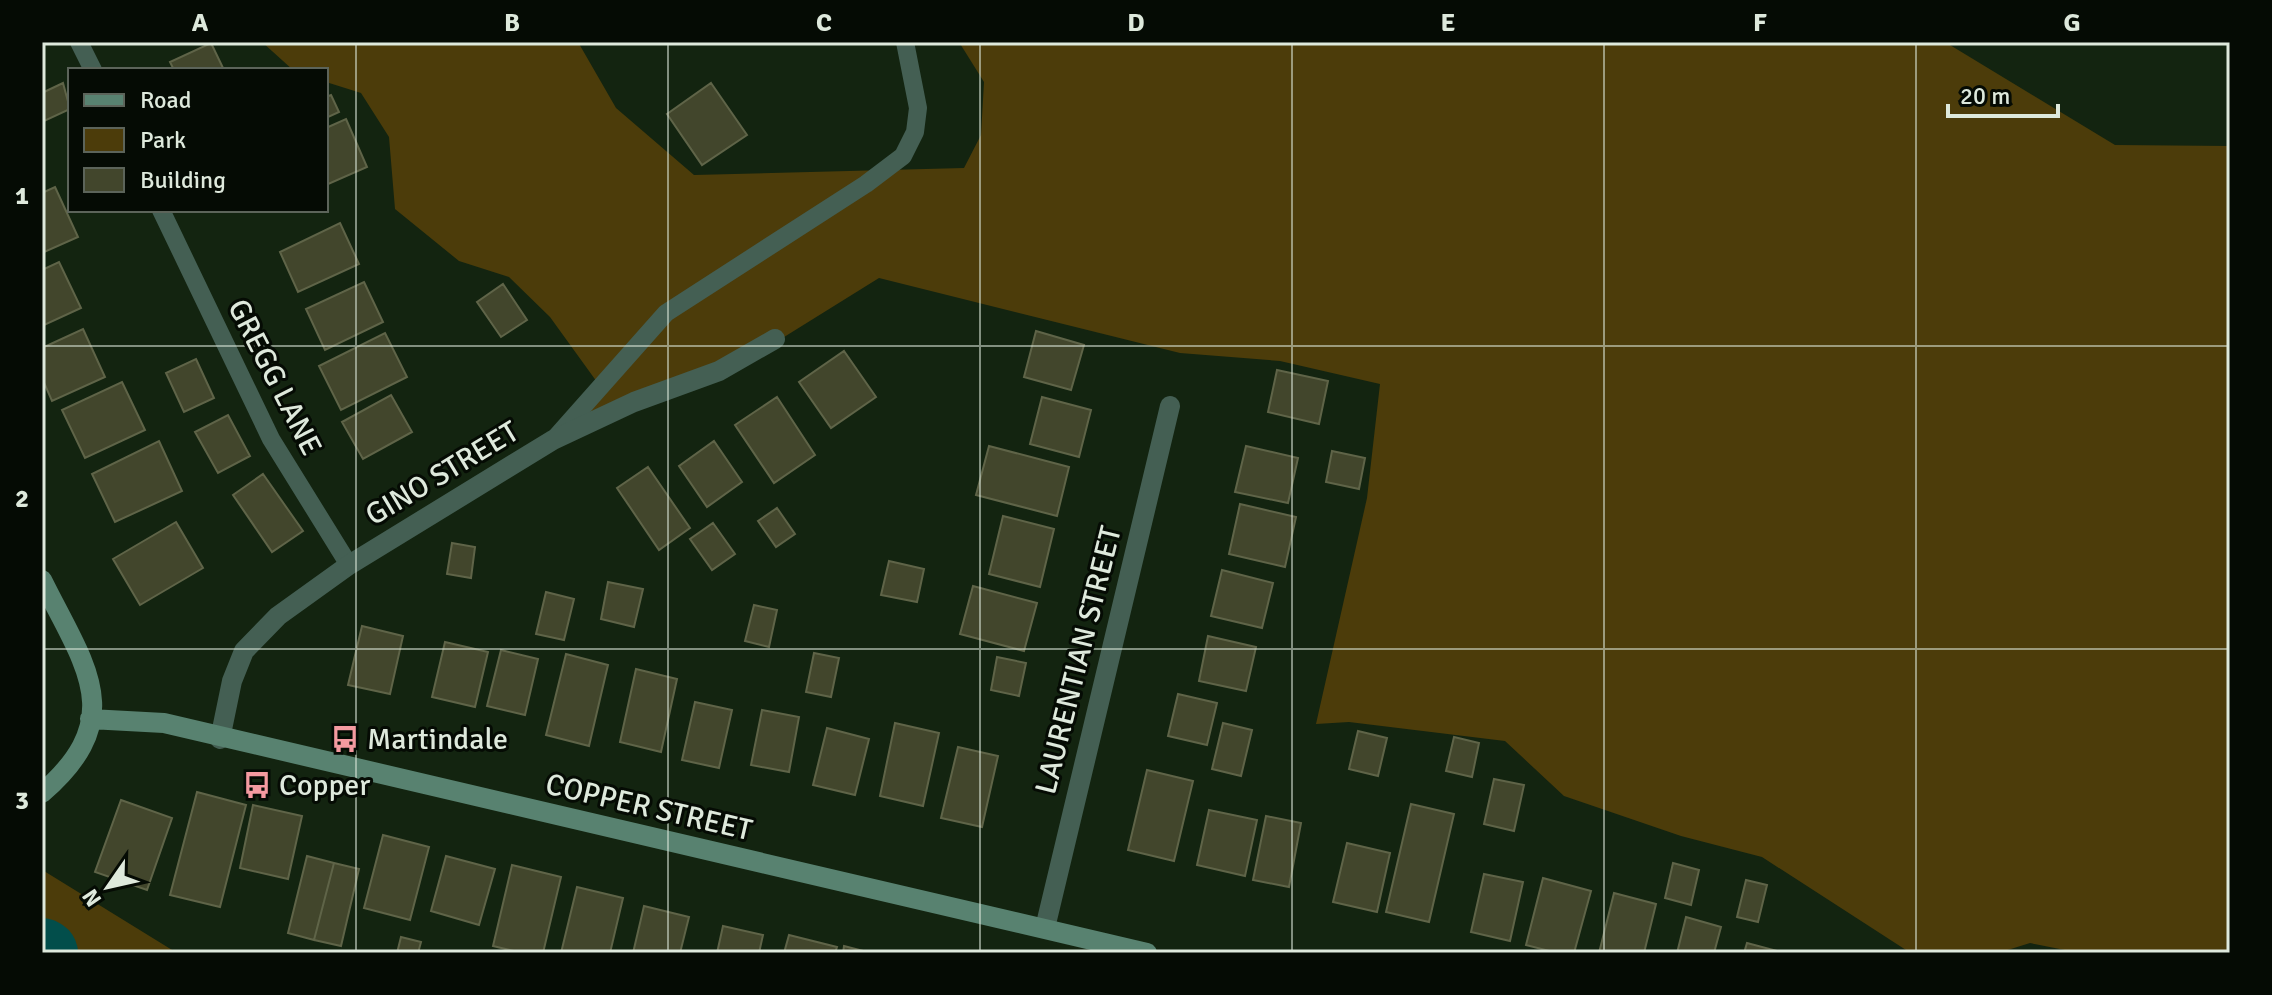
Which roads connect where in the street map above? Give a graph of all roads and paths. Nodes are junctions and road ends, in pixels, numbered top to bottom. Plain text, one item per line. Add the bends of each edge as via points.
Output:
1 (79, 42) edge
2 (905, 42) edge
3 (92, 68) edge
4 (162, 212) edge
5 (775, 339) dead end
6 (1170, 406) dead end
7 (553, 440) junction
8 (349, 565) junction
9 (42, 580) edge
10 (90, 719) junction
11 (220, 739) junction
12 (42, 793) edge
13 (1045, 928) junction
14 (1147, 953) edge

1 - 3 lane
2 - 7 lane via 918,108 915,132 903,156 666,313
4 - 8 lane, GREGG LANE via 271,439
5 - 7 street, GINO STREET via 719,371
6 - 13 street, LAURENTIAN STREET
7 - 8 street, GINO STREET
8 - 11 street, GINO STREET via 278,616 244,651
9 - 10 street via 90,678
10 - 11 street, COPPER STREET via 164,723
10 - 12 street via 81,752
11 - 13 street, COPPER STREET
13 - 14 street, COPPER STREET

